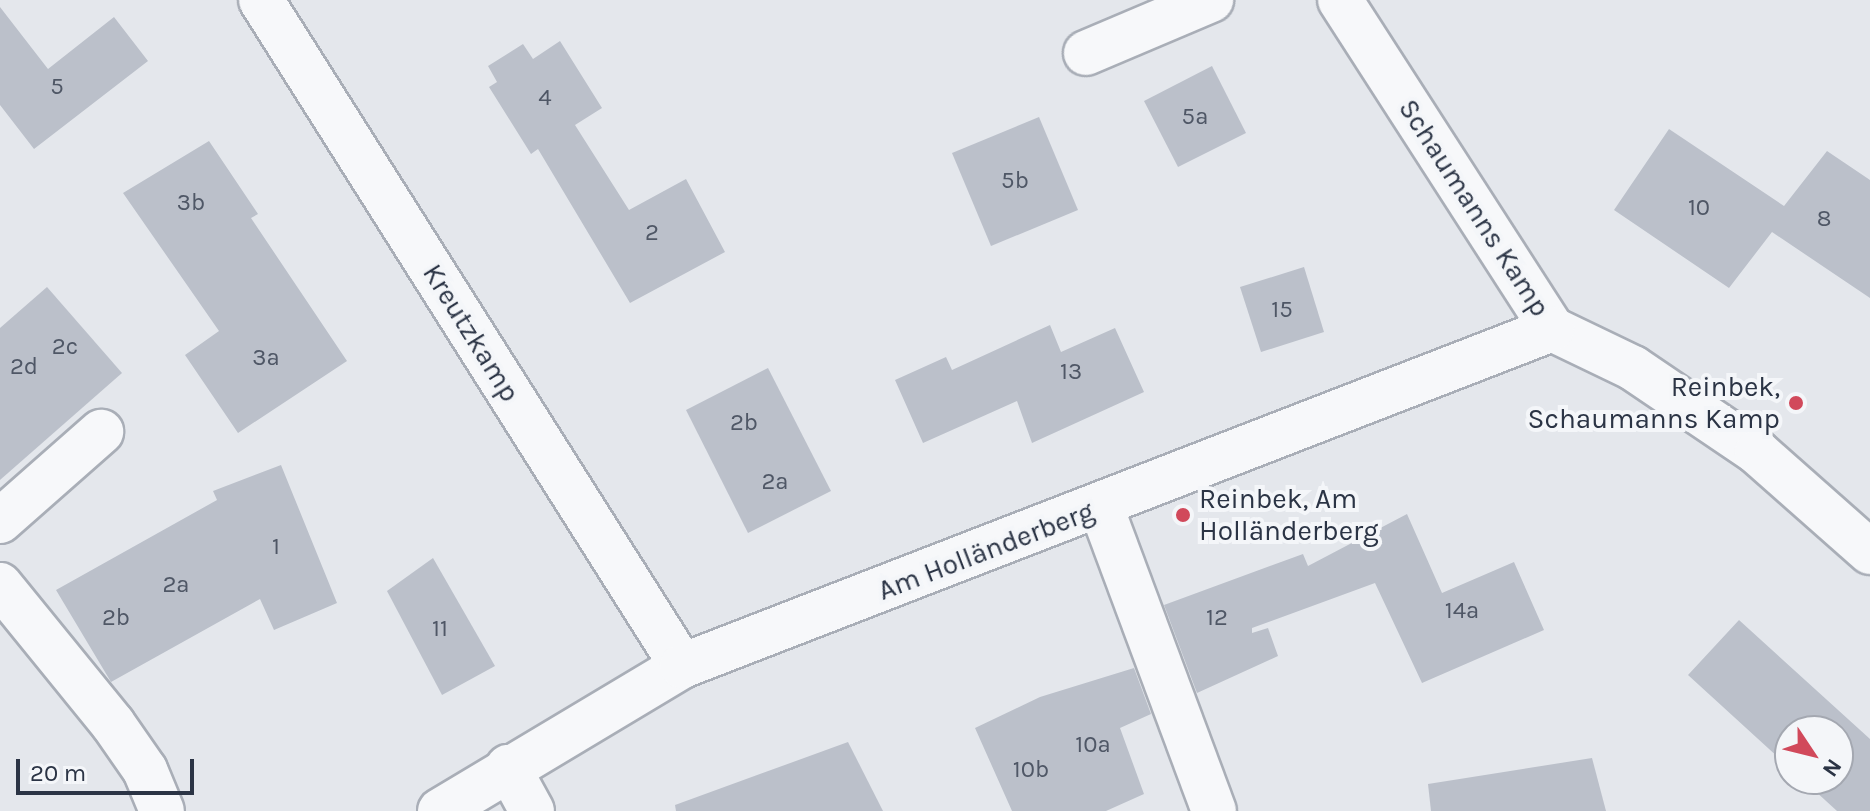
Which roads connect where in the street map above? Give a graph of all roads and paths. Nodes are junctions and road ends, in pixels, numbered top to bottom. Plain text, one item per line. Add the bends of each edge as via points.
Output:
1 (261, 0) edge
2 (1211, 0) edge
3 (1340, 0) edge
4 (1086, 53) dead end
5 (1552, 329) junction
6 (101, 432) dead end
7 (1101, 507) junction
8 (0, 521) edge
9 (1870, 552) edge
10 (0, 585) edge
11 (682, 666) junction
12 (508, 767) junction
13 (162, 811) edge
14 (440, 811) edge
15 (532, 811) edge
16 (1214, 811) edge

1 - 11 street, Kreutzkamp
2 - 4 street
3 - 5 street, Schaumanns Kamp
5 - 7 street, Am Holländerberg
5 - 9 street, Schaumanns Kamp via 1633,368 1757,452
6 - 8 street
7 - 11 street, Am Holländerberg
7 - 16 street
10 - 13 street via 113,724 145,770
11 - 12 street, Am Holländerberg
12 - 14 street, Am Holländerberg
12 - 15 street

